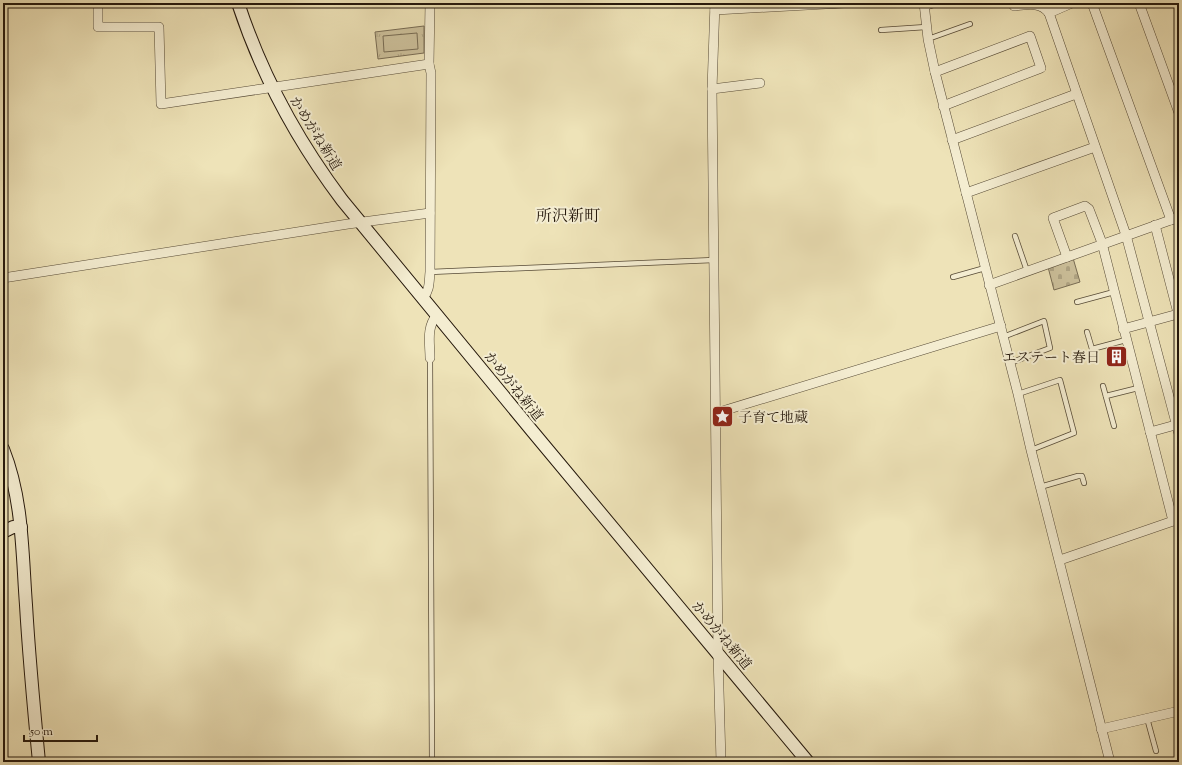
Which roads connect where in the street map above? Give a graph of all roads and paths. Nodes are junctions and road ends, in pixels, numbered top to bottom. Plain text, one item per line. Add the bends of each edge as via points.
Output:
1 (98, 3) edge
2 (238, 3) edge
3 (430, 3) edge
4 (844, 3) edge
5 (940, 3) edge
6 (1014, 3) edge
7 (1072, 3) edge
8 (1092, 3) edge
9 (1139, 3) edge
10 (924, 5) edge
11 (715, 6) edge
12 (1049, 13) junction
13 (970, 24) dead end
14 (926, 27) junction
15 (881, 30) dead end
16 (928, 39) junction
17 (429, 64) junction
18 (935, 72) junction
19 (760, 83) dead end
20 (271, 88) junction
21 (712, 89) junction
22 (1076, 94) junction
23 (943, 106) junction
24 (1179, 113) edge
25 (952, 140) junction
26 (1095, 147) junction
27 (966, 193) junction
28 (430, 212) junction
29 (1175, 218) edge
30 (359, 222) junction
31 (1155, 226) junction
32 (1126, 235) junction
33 (1015, 236) dead end
34 (1102, 244) junction
35 (1067, 256) junction
36 (714, 260) junction
37 (985, 268) junction
38 (1027, 271) junction
39 (430, 272) junction
40 (953, 277) dead end
41 (3, 278) edge
42 (990, 285) junction
43 (1114, 292) junction
44 (423, 298) junction
45 (1077, 302) dead end
46 (437, 315) junction
47 (1178, 316) edge
48 (1150, 322) junction
49 (1001, 326) junction
50 (1123, 329) junction
51 (1088, 332) dead end
52 (1003, 337) junction
53 (1126, 340) junction
54 (430, 358) joint
55 (1010, 363) junction
56 (1103, 386) dead end
57 (1138, 388) junction
58 (1018, 394) junction
59 (1106, 396) junction
60 (716, 413) junction
61 (1178, 424) edge
62 (1114, 426) dead end
63 (1150, 432) junction
64 (1179, 434) edge
65 (3, 449) edge
66 (1031, 450) junction
67 (1084, 483) dead end
68 (1040, 487) junction
69 (1176, 520) edge
70 (21, 527) junction
71 (3, 532) edge
72 (1060, 560) junction
73 (718, 654) junction
74 (1179, 711) edge
75 (1148, 718) junction
76 (1102, 729) junction
77 (1156, 751) dead end
78 (39, 762) edge
79 (432, 762) edge
80 (720, 762) edge
81 (808, 762) edge
82 (1110, 762) edge

1 - 20 street via 98,27 159,27 161,104
2 - 20 street, かめがね新道
3 - 17 street
4 - 11 street
5 - 10 lane
6 - 12 street via 1014,6 1037,4
7 - 12 street
8 - 29 street
9 - 24 street
10 - 14 street
11 - 21 street
12 - 22 street
13 - 16 lane
14 - 15 lane
14 - 16 street
16 - 18 street
17 - 20 street
17 - 28 street
18 - 23 street
18 - 23 street via 1030,36 1041,68
19 - 21 street
20 - 30 street, かめがね新道 via 313,161
21 - 36 street
22 - 25 street
22 - 26 street
23 - 25 street
25 - 27 street
26 - 27 street
26 - 32 street
27 - 37 street
28 - 30 street
28 - 39 street
29 - 31 street
30 - 41 street
30 - 44 street, かめがね新道
31 - 32 street
31 - 47 street
32 - 34 street
32 - 48 street
33 - 38 lane
34 - 35 street
34 - 35 street via 1089,209 1085,206 1053,218
34 - 43 street
35 - 38 street
36 - 39 lane
36 - 60 street
37 - 40 lane
37 - 42 street
38 - 42 street
39 - 44 street via 429,288
42 - 49 street
43 - 45 lane
43 - 50 street
44 - 46 street, かめがね新道
46 - 54 street via 429,329
46 - 73 street, かめがね新道
47 - 48 street
48 - 50 street
48 - 61 street
49 - 52 street
49 - 60 street
50 - 53 street
51 - 53 lane via 1092,349
52 - 55 street
52 - 55 lane via 1044,321 1050,348
53 - 57 street
54 - 79 lane
55 - 58 street
56 - 59 lane
57 - 59 lane
57 - 63 street
58 - 66 street
58 - 66 lane via 1060,380 1074,434
59 - 62 lane
60 - 73 street
61 - 63 street
61 - 64 street
63 - 69 street
65 - 70 street via 15,487
66 - 68 street
67 - 68 lane via 1082,476 1078,476
68 - 72 street
69 - 72 street
70 - 71 street via 13,527
70 - 78 street
72 - 76 street
73 - 80 street
73 - 81 street, かめがね新道
74 - 75 street
75 - 76 street
75 - 77 lane
76 - 82 street

